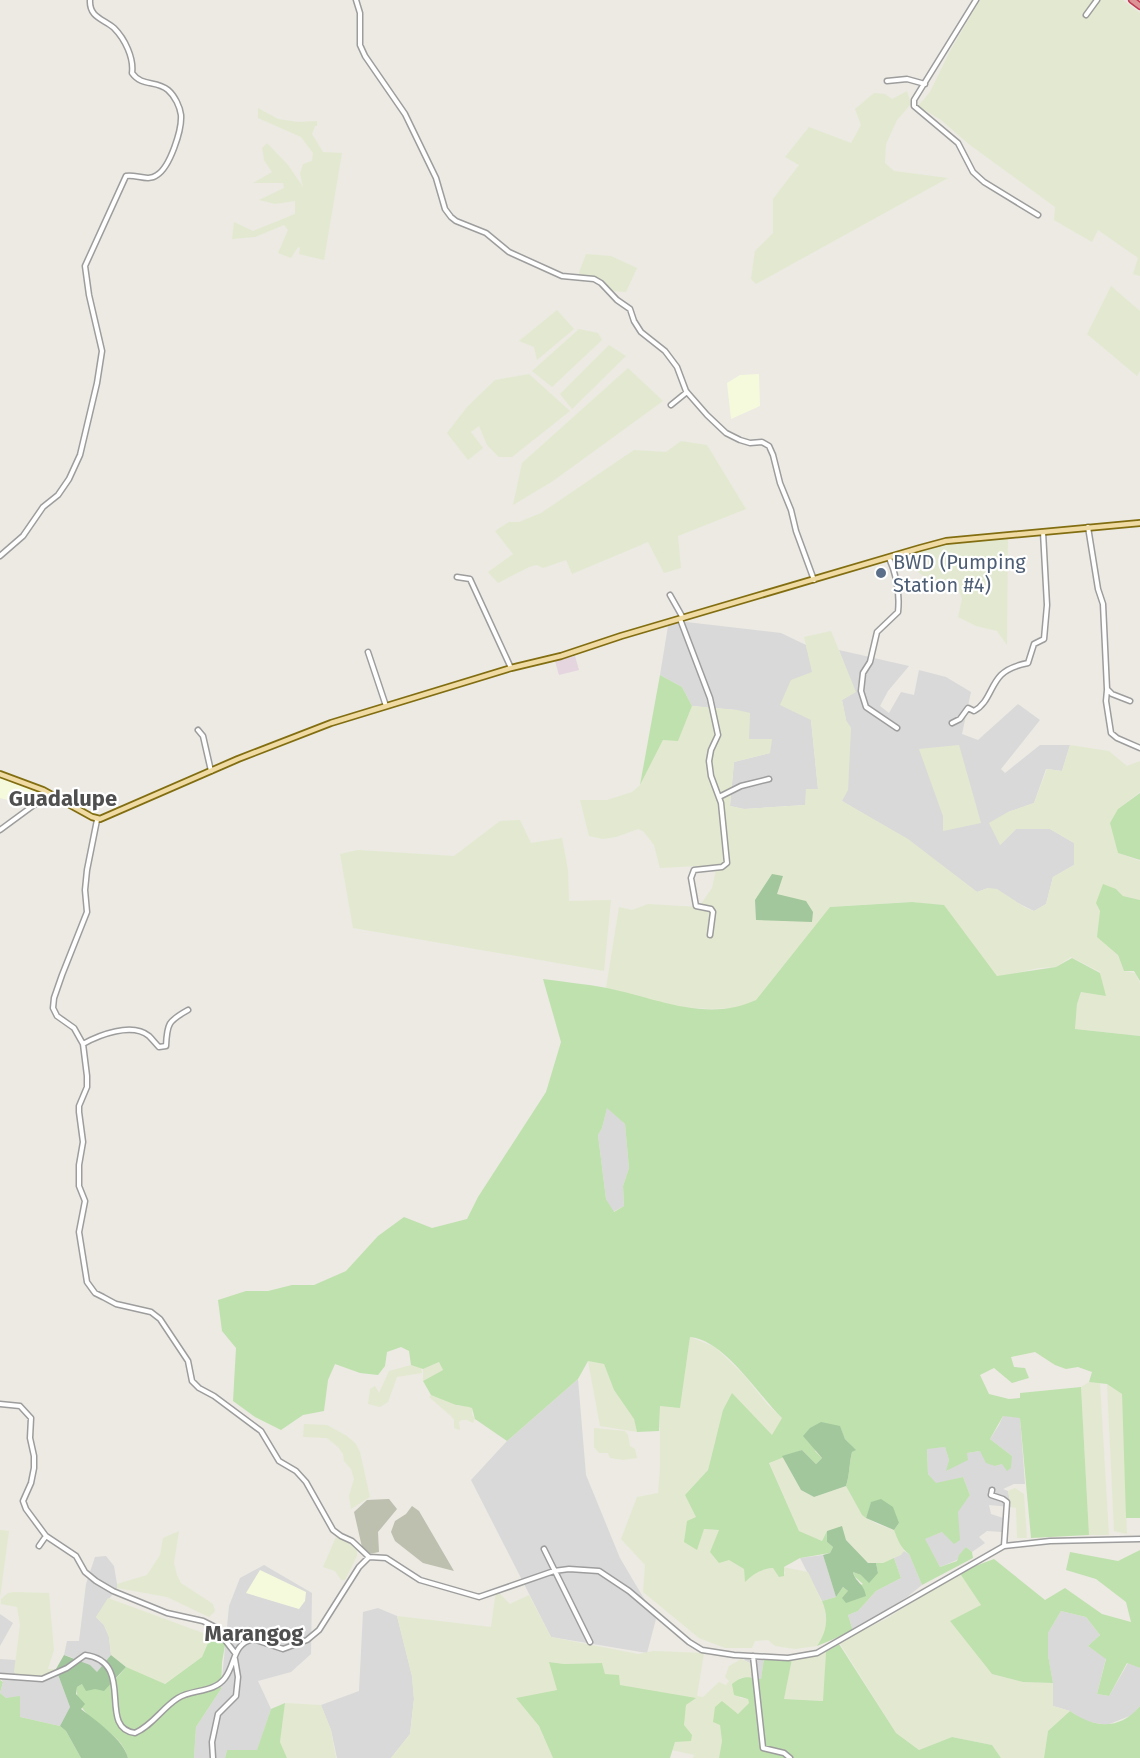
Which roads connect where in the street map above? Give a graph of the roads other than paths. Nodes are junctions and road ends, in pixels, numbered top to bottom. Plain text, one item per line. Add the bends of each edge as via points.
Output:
1 (90, 0) edge
2 (356, 0) edge
3 (976, 0) edge
4 (1097, 0) edge
5 (1132, 0) edge
6 (1140, 6) edge
7 (1086, 15) dead end
8 (887, 81) dead end
9 (925, 84) junction
10 (1038, 215) dead end
11 (687, 392) junction
12 (671, 405) dead end
13 (1140, 523) edge
14 (1088, 527) junction
15 (1043, 532) junction
16 (0, 556) edge
17 (889, 558) junction
18 (457, 577) dead end
19 (814, 580) junction
20 (670, 595) dead end
21 (682, 618) junction
22 (368, 652) dead end
23 (511, 668) junction
24 (1107, 689) junction
25 (1130, 701) dead end
26 (386, 706) junction
27 (952, 723) dead end
28 (897, 728) dead end
29 (198, 730) dead end
30 (1140, 748) edge
31 (211, 772) junction
32 (0, 774) edge
33 (769, 779) dead end
34 (52, 794) junction
35 (719, 797) junction
36 (97, 820) junction
37 (0, 830) edge
38 (710, 935) dead end
39 (188, 1010) dead end
40 (83, 1044) junction
41 (0, 1404) edge
42 (992, 1490) dead end
43 (46, 1536) junction
44 (1140, 1539) edge
45 (39, 1546) dead end
46 (1004, 1546) junction
47 (544, 1549) dead end
48 (369, 1557) junction
49 (554, 1571) junction
50 (590, 1641) dead end
51 (235, 1655) junction
52 (753, 1656) junction
53 (0, 1676) edge
54 (213, 1758) edge
55 (790, 1758) edge

1 - 16 street via 94,14 124,42 135,78 169,90 181,117 172,152 161,173 148,178 126,176 122,181 85,266 102,351 80,455 58,495
2 - 11 street via 360,45 405,114 451,217 486,233 503,249 562,276 601,283 630,309 641,332 665,351
3 - 9 street
4 - 7 street
5 - 6 highway
8 - 9 street
9 - 10 street via 914,106 958,143 973,172 984,182
11 - 12 street
11 - 19 street via 726,434 769,446
13 - 14 main road
14 - 15 main road
14 - 24 street via 1103,604
15 - 17 main road via 946,541
15 - 27 street via 1047,605 1044,639 1034,644 1028,663 1000,676 980,708 968,708
17 - 19 main road
17 - 28 street via 899,596 898,612 877,632 861,691 866,706
18 - 23 street via 470,579
19 - 21 main road
20 - 21 street
21 - 23 main road
21 - 35 street via 711,698 718,735 709,761
22 - 26 street
23 - 26 main road
24 - 25 street
24 - 30 street via 1111,733
26 - 31 main road via 303,733
29 - 31 street via 203,736
31 - 36 main road
32 - 34 main road
33 - 35 street
34 - 36 main road
34 - 37 street
35 - 38 street via 727,863 694,870 691,878 696,906 713,912
36 - 40 street via 87,870 87,912 53,1008 57,1016 74,1028
39 - 40 street via 170,1022 166,1046 159,1047 138,1031 119,1030
40 - 48 street via 87,1087 79,1106 83,1142 79,1186 85,1201 79,1232 87,1282 96,1293 116,1304 150,1312 160,1319 188,1361 192,1381 198,1388 261,1431 279,1461 306,1482 333,1530
41 - 43 street via 21,1406 31,1418 34,1468 23,1501
42 - 46 street via 991,1495 1007,1502
43 - 45 street
43 - 51 street via 76,1556 85,1572 112,1592 215,1627
44 - 46 street
46 - 52 street via 817,1653 788,1658
47 - 49 street
48 - 49 street via 386,1558 420,1580 479,1597
48 - 51 street via 319,1630 307,1641 283,1649 253,1639 243,1643
49 - 50 street
49 - 52 street via 599,1571 629,1591 688,1642 712,1652
51 - 53 street via 224,1680 179,1697 145,1729 135,1733 122,1729 118,1722 111,1672 93,1656 85,1655 42,1679
51 - 54 street via 236,1696 218,1714
52 - 55 street via 763,1748

